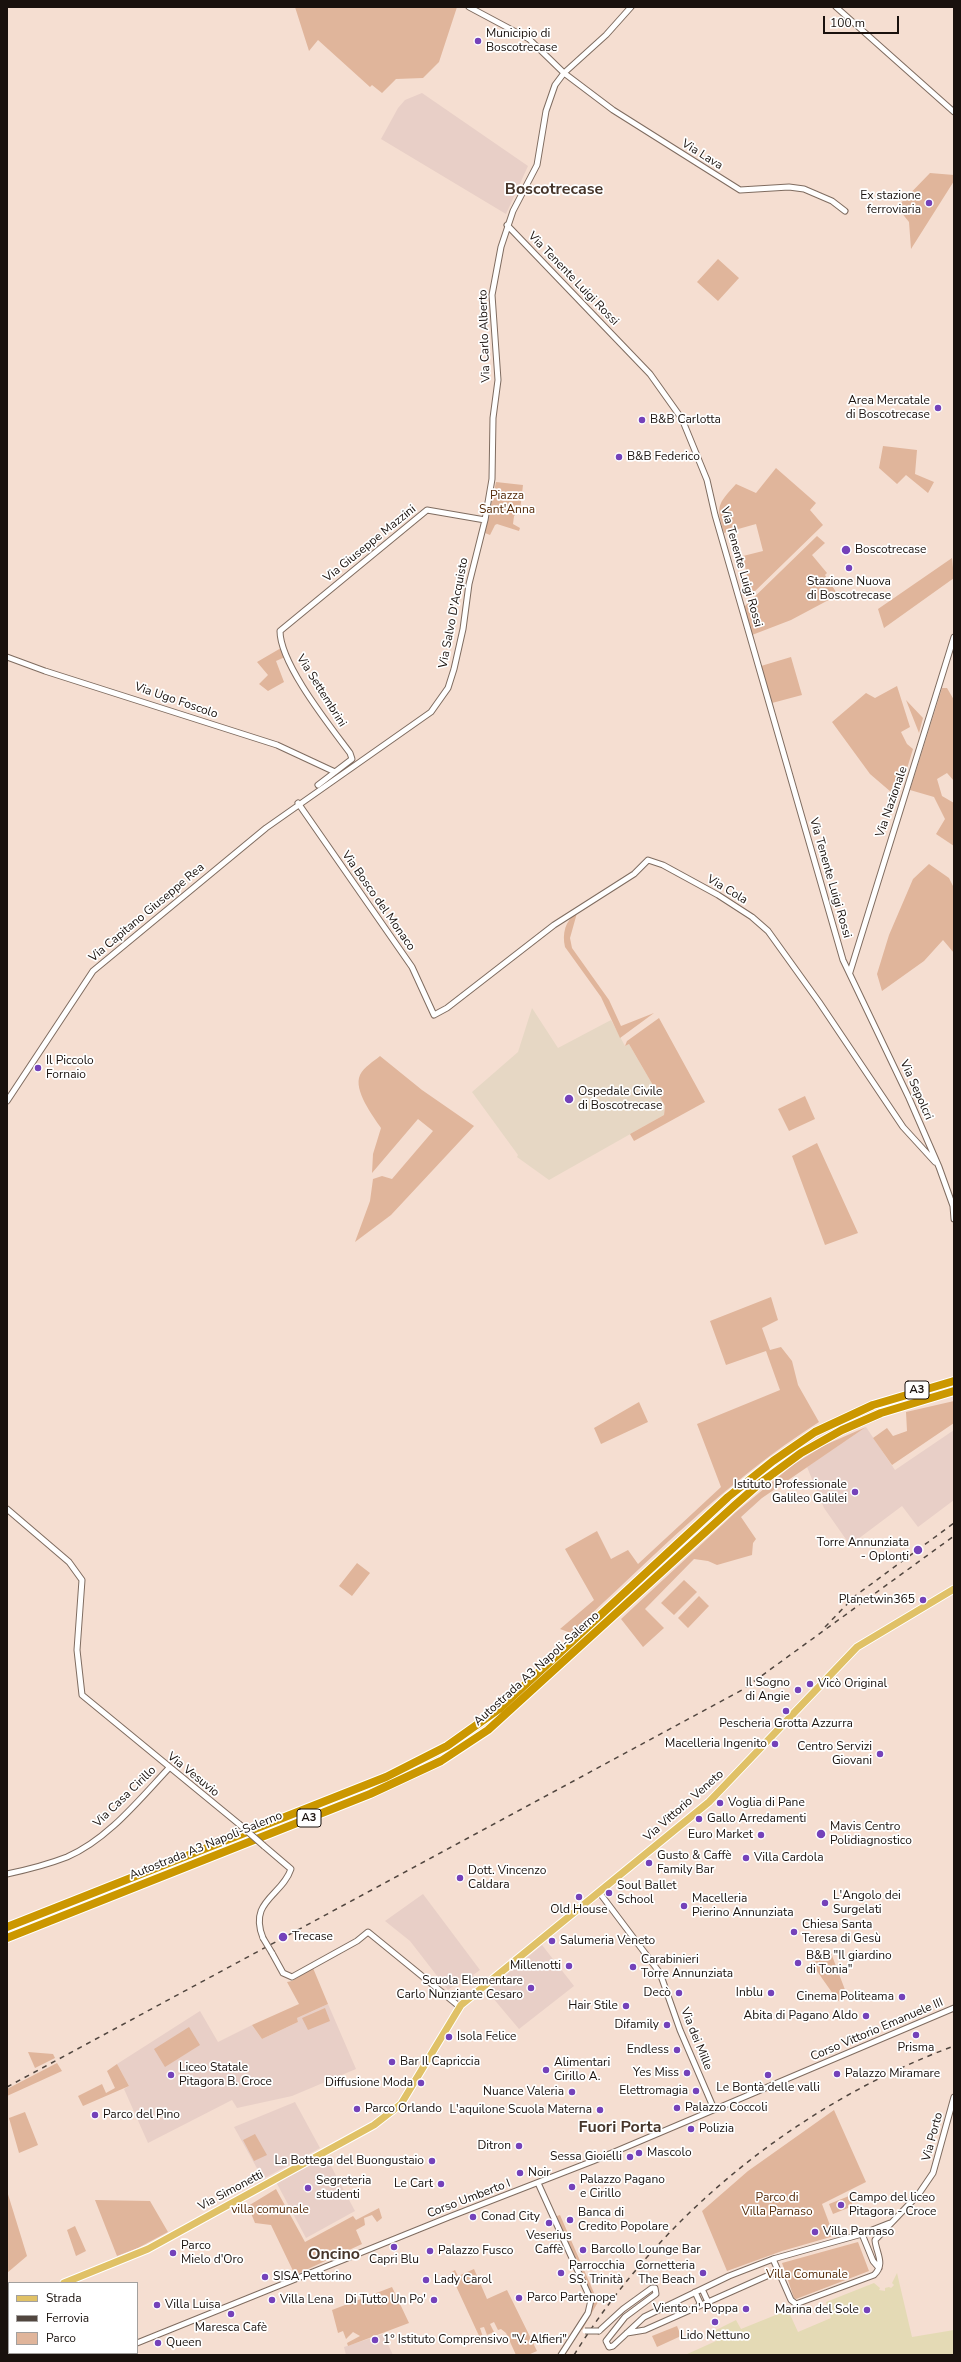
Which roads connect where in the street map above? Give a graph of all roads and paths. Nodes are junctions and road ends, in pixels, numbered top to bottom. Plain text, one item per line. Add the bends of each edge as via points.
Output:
1 (469, 7) edge
2 (631, 7) edge
3 (836, 7) edge
4 (564, 73) junction
5 (954, 112) edge
6 (845, 211) dead end
7 (507, 225) junction
8 (485, 520) junction
9 (280, 631) joint
10 (954, 637) edge
11 (7, 657) edge
12 (336, 772) junction
13 (298, 803) junction
14 (850, 972) junction
15 (434, 1015) joint
16 (7, 1101) edge
17 (939, 1167) junction
18 (954, 1219) edge
19 (954, 1381) edge
20 (954, 1392) edge
21 (7, 1509) edge
22 (954, 1589) edge
23 (169, 1768) junction
24 (7, 1874) edge
25 (599, 1892) junction
26 (7, 1927) edge
27 (7, 1938) edge
28 (460, 2007) junction
29 (954, 2008) edge
30 (808, 2070) joint
31 (954, 2097) edge
32 (401, 2104) joint
33 (714, 2109) junction
34 (538, 2183) junction
35 (890, 2223) junction
36 (862, 2234) junction
37 (773, 2259) junction
38 (879, 2268) junction
39 (778, 2271) junction
40 (66, 2282) edge
41 (702, 2289) junction
42 (695, 2292) junction
43 (708, 2302) junction
44 (701, 2305) junction
45 (577, 2328) junction
46 (627, 2333) junction
47 (138, 2343) edge
48 (561, 2355) edge

1 - 4 street, Via Lava via 529,39
2 - 4 street, Via Carlo Alberto via 606,35
3 - 5 street
4 - 6 street, Via Lava via 613,110 740,190 788,187 804,189 832,201
4 - 7 street, Via Carlo Alberto via 555,85 549,102 536,165
7 - 8 street, Via Carlo Alberto via 492,295 498,380 493,418 492,479
7 - 14 street, Via Tenente Luigi Rossi via 650,374 682,419 707,480 816,869 843,960
8 - 9 street, Via Giuseppe Mazzini via 427,510
8 - 13 street, Via Salvo D'Acquisto via 473,560 463,629 448,688 430,712
9 - 12 street, Via Settembrini via 289,659 323,717 350,753 352,759
10 - 14 street, Via Nazionale
11 - 12 street, Via Ugo Foscolo via 277,745
12 - 13 street
13 - 15 street, Via Bosco del Monaco via 412,967
13 - 16 street, Via Capitano Giuseppe Rea via 93,971
14 - 17 street, Via Sepolcri
15 - 17 street, Via Cola via 447,1008 554,925 634,874 648,860 663,865 718,895 752,917 768,931 903,1127
17 - 18 street, Via Sepolcri via 953,1206
19 - 26 highway, Autostrada A3 Napoli-Salerno / A3 via 873,1404 798,1443 728,1498 481,1723 428,1756 348,1792
20 - 27 highway, Autostrada A3 Napoli-Salerno / A3 via 890,1409 857,1422 796,1457 734,1506 488,1730 455,1753 370,1794
21 - 23 street, Via Vesuvio via 69,1562 82,1580 77,1650 82,1695
22 - 25 main road, Via Vittorio Veneto via 854,1650 714,1798
23 - 24 street, Via Casa Cirillo via 113,1826 88,1845 67,1857
23 - 28 street, Via Vesuvio, bridge via 291,1869 288,1877 264,1902 259,1918 263,1938 283,1973 292,1977 357,1941 368,1932
25 - 28 main road, Via Vittorio Veneto
25 - 33 street, Via dei Mille via 660,1975 680,2030
28 - 32 main road, Via Vittorio Veneto
29 - 30 street, Corso Vittorio Emanuele III
30 - 33 street, Corso Umberto I
31 - 35 street, Via Porto via 929,2181
32 - 40 main road, Via Simonetti via 374,2125 148,2249
33 - 34 street, Corso Umberto I
34 - 45 street via 591,2300 588,2313
34 - 47 street, Corso Umberto I
35 - 36 street
35 - 38 street via 875,2240 880,2257
36 - 37 street
36 - 38 street via 873,2261
37 - 39 street
37 - 41 street
38 - 39 street via 874,2275 799,2305 791,2300
39 - 43 street
41 - 42 street
41 - 43 street
42 - 44 street
42 - 46 street via 644,2318
43 - 44 street
44 - 46 street via 645,2330
45 - 46 street, bridge via 599,2331 628,2304 655,2288 656,2294 625,2317 606,2340 606,2344 613,2346
45 - 48 street

